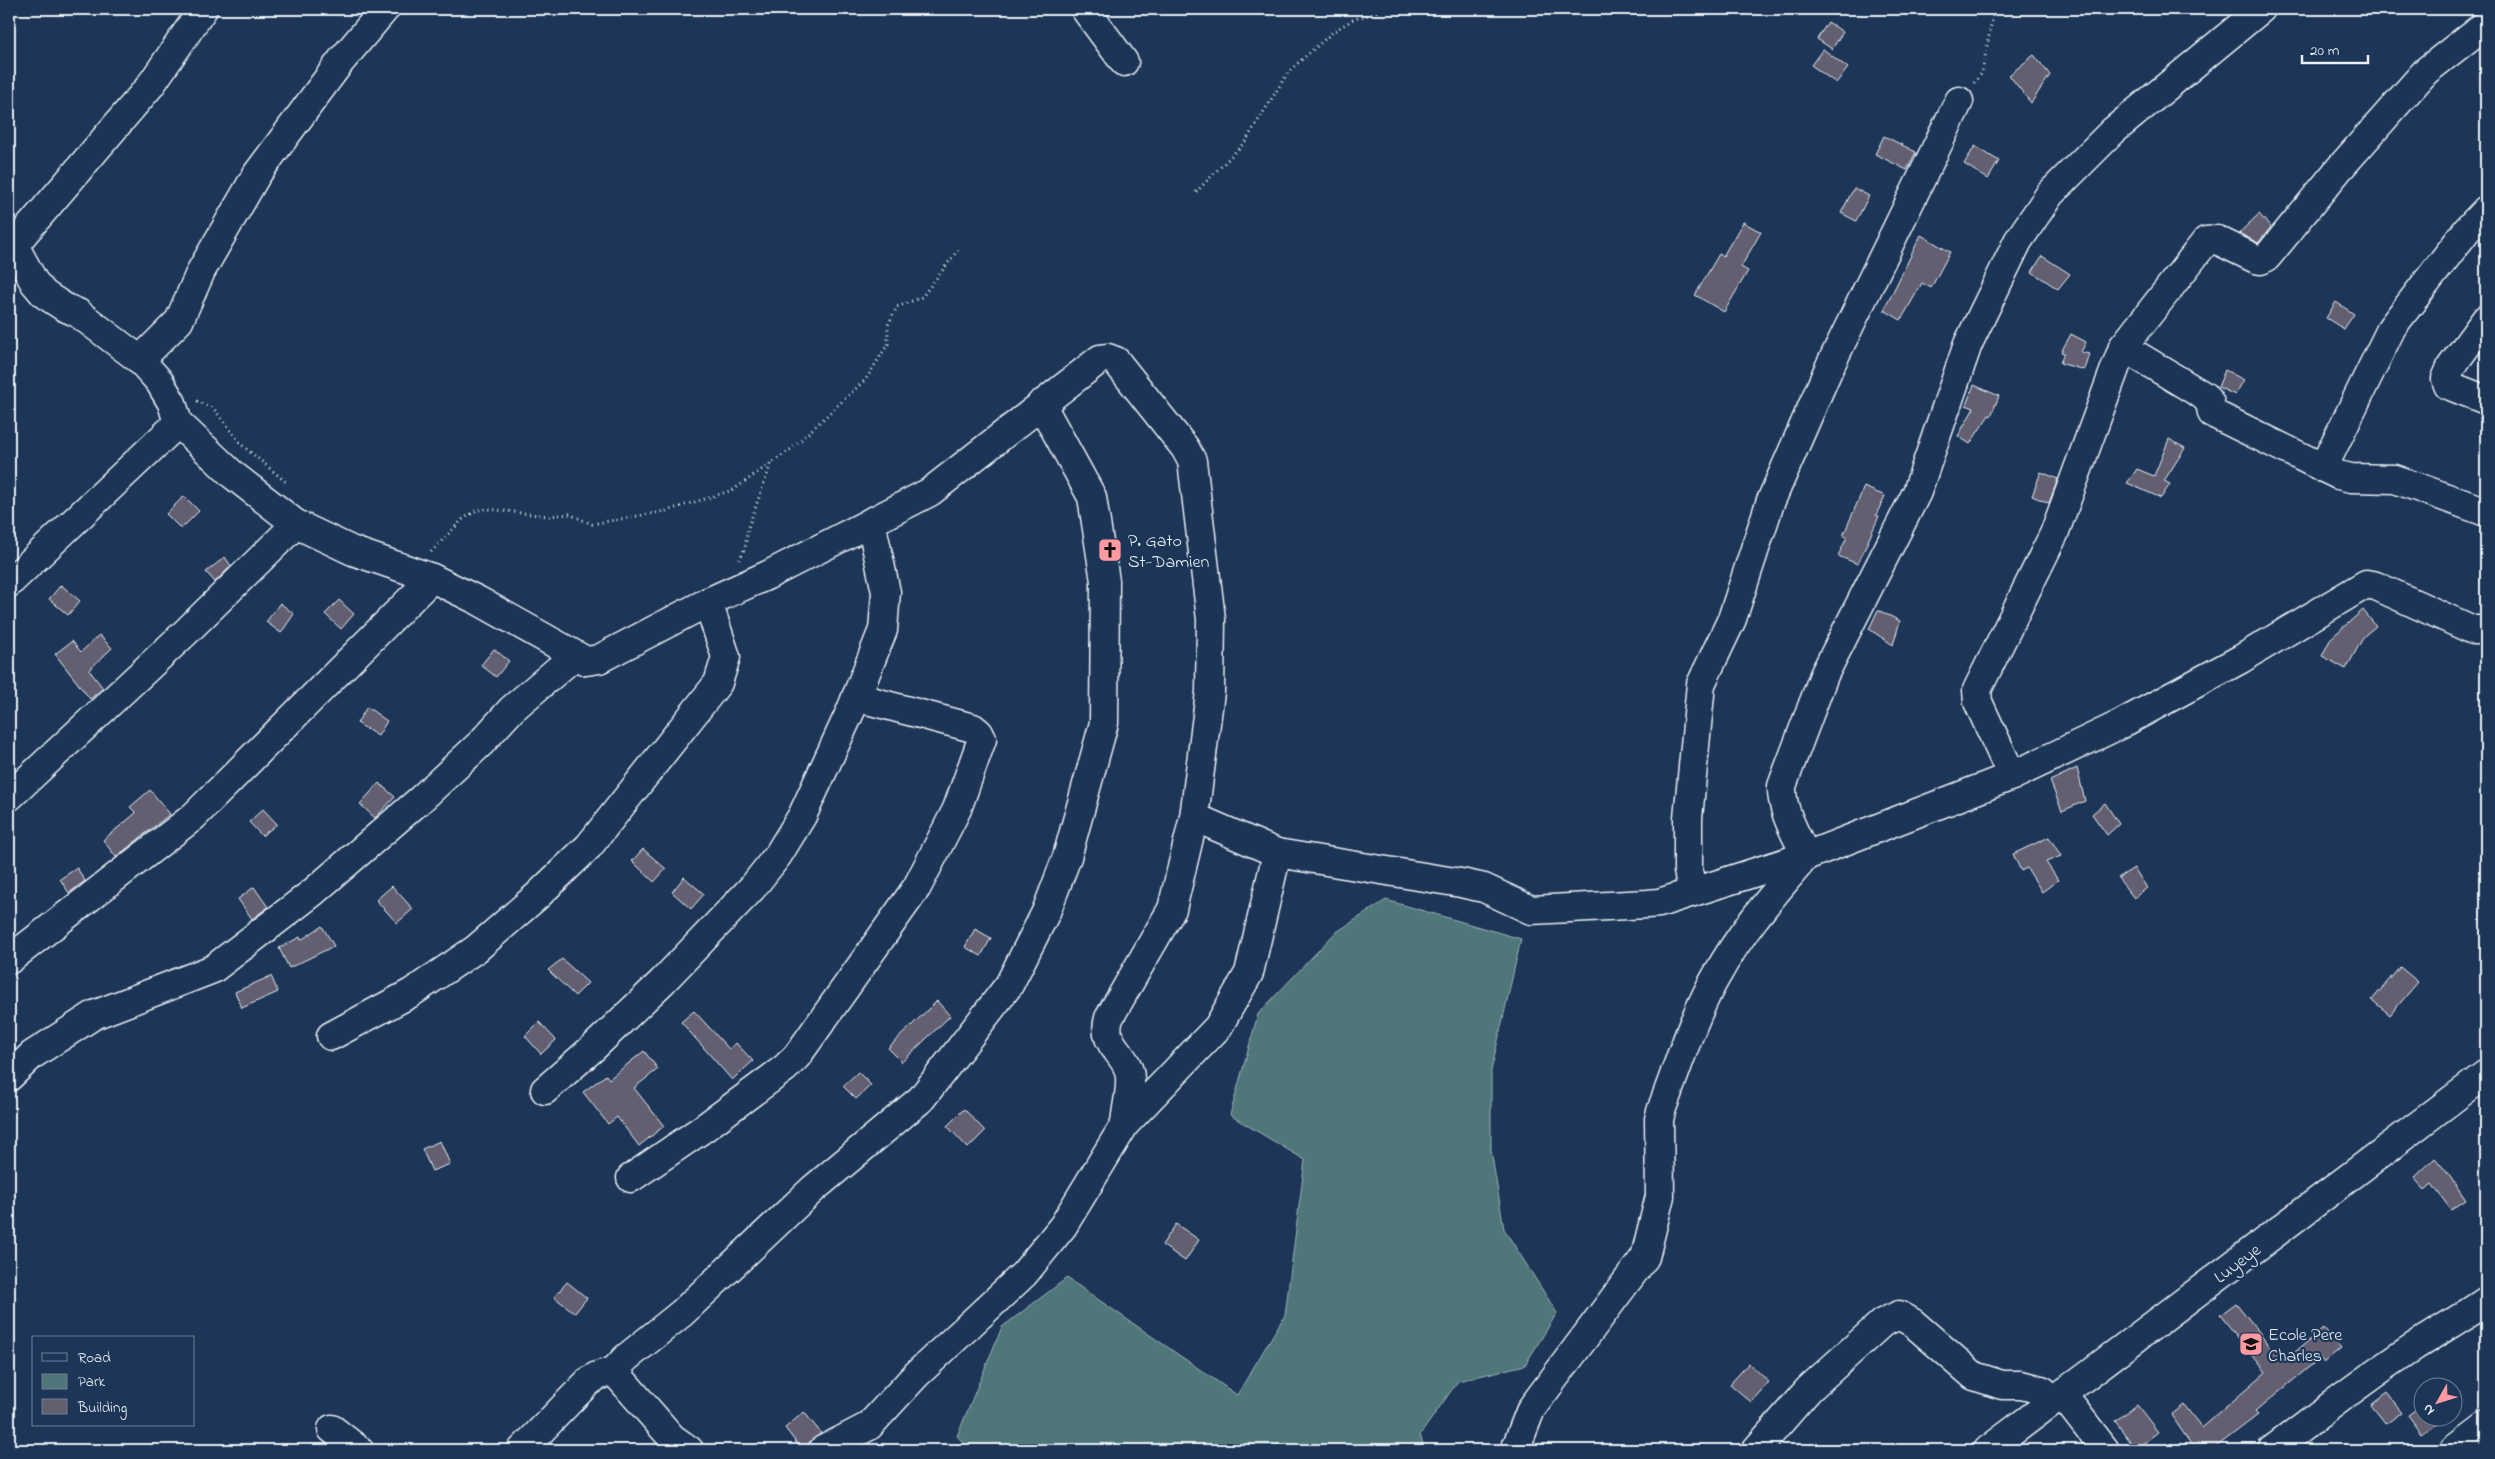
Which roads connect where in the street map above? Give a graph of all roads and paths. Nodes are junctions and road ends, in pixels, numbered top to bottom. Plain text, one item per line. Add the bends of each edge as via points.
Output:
1 (203, 9) edge
2 (385, 9) edge
3 (1085, 9) edge
4 (1378, 9) edge
5 (1994, 9) edge
6 (2261, 9) edge
7 (2486, 25) edge
8 (1124, 62) dead end
9 (1959, 101) joint
10 (1196, 192) dead end
11 (2486, 210) edge
12 (11, 248) edge
13 (958, 250) dead end
14 (2486, 319) edge
15 (2122, 347) junction
16 (140, 360) junction
17 (2486, 400) edge
18 (1040, 404) junction
19 (175, 413) junction
20 (771, 464) junction
21 (2323, 468) junction
22 (288, 485) dead end
23 (2486, 512) edge
24 (871, 522) junction
25 (296, 524) junction
26 (429, 567) junction
27 (9, 583) edge
28 (715, 599) junction
29 (2486, 630) edge
30 (574, 656) junction
31 (856, 697) junction
32 (2012, 776) junction
33 (9, 796) edge
34 (1194, 816) junction
35 (1277, 853) junction
36 (1806, 856) junction
37 (1693, 892) junction
38 (9, 960) edge
39 (330, 1036) dead end
40 (2486, 1074) edge
41 (9, 1077) edge
42 (544, 1090) dead end
43 (1125, 1124) junction
44 (630, 1178) dead end
45 (2486, 1301) edge
46 (614, 1371) junction
47 (2058, 1397) junction
48 (2486, 1425) edge
49 (332, 1429) dead end
50 (359, 1450) edge
51 (522, 1450) edge
52 (689, 1450) edge
53 (823, 1450) edge
54 (1515, 1450) edge
55 (1756, 1450) edge
56 (1988, 1450) edge
57 (2105, 1450) edge
58 (2272, 1450) edge
59 (2452, 1450) edge

1 - 12 street via 150,86
2 - 16 street via 341,61 257,174 201,272 179,321
3 - 8 street
4 - 10 path via 1334,31 1289,71 1245,142
5 - 9 path via 1982,73
6 - 36 street via 2113,131 2050,194 2018,241 1968,344 1917,492 1824,675 1782,786 1785,810
7 - 15 street via 2426,71 2339,169 2267,258 2256,259 2217,240 2206,241
9 - 37 street via 1829,368 1770,504 1732,619 1701,684 1688,818 1688,871
11 - 21 street via 2392,327
12 - 16 street via 44,294 78,313
13 - 20 path via 922,297 898,307 891,316 888,344 866,379
14 - 17 street via 2446,379 2448,385
15 - 21 street via 2204,396 2212,413
15 - 32 street via 2054,534 1977,690 1978,702
16 - 19 street via 159,381
18 - 24 street via 930,492
18 - 34 street via 1100,359 1116,361 1192,461 1211,620 1210,692
18 - 46 street via 1092,497 1105,581 1104,723 1067,857 1046,912 1009,985 921,1099 813,1189 682,1313
19 - 22 path via 188,399 203,402 214,409 242,445
19 - 25 street via 233,475
19 - 27 street
20 - 26 path via 733,490 666,511 592,524 569,514 548,516 477,510 463,519
20 - 28 path via 748,528 745,548
21 - 23 street via 2351,478 2395,479
24 - 28 street
24 - 31 street via 886,592 883,630
25 - 26 street via 353,551
25 - 33 street
26 - 30 street via 479,602
26 - 38 street via 193,817
28 - 30 street via 599,659 586,661
28 - 39 street via 726,658 718,683 589,846 476,949 411,993
29 - 32 street via 2473,630 2366,584 2241,659 2119,725
30 - 41 street via 312,893 213,969 94,1015 32,1055
31 - 42 street via 802,816 758,881 662,982
31 - 44 street via 973,728 980,733 982,739 957,809 917,887 792,1062
32 - 36 street
34 - 35 street
34 - 43 street via 1172,909 1106,1028 1107,1036 1130,1077
35 - 37 street via 1462,882 1484,888 1530,910 1647,904
35 - 43 street via 1249,973 1212,1034
36 - 37 street
36 - 54 street via 1747,927 1716,975 1696,1020 1659,1119 1660,1196 1645,1257 1531,1409
40 - 47 street, Luyeye
43 - 53 street via 1063,1226 1024,1274 916,1375 869,1426
45 - 58 street via 2459,1321 2416,1345
46 - 51 street via 588,1382
46 - 52 street via 672,1438
47 - 55 street via 2042,1390 2002,1385 1974,1376 1913,1323 1899,1315 1882,1323 1808,1389
47 - 56 street, Luyeye
47 - 57 street
48 - 59 street
49 - 50 street

